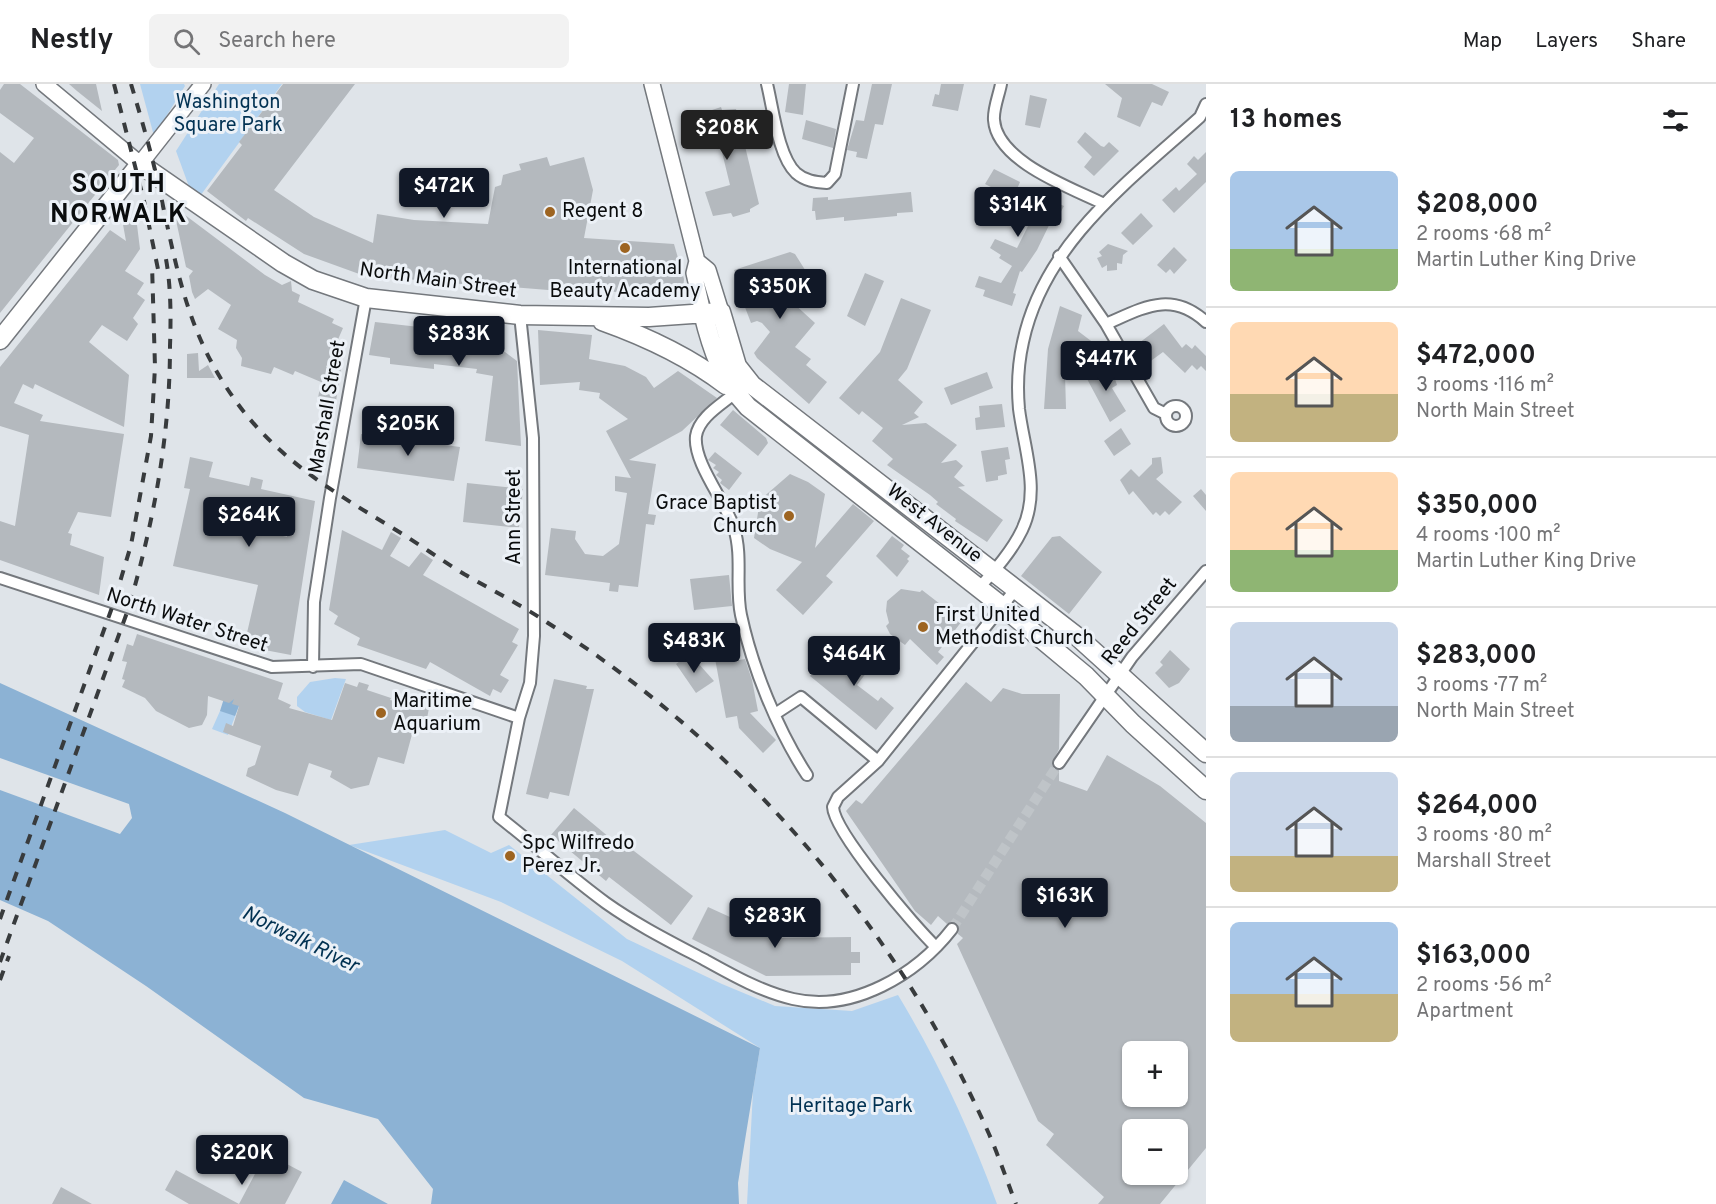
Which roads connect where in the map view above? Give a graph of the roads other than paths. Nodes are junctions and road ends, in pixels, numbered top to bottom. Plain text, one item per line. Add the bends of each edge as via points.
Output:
1 (44, 84) edge
2 (203, 84) edge
3 (652, 84) edge
4 (766, 84) edge
5 (853, 84) edge
6 (1001, 84) edge
7 (1206, 104) edge
8 (1203, 120) edge
9 (140, 164) junction
10 (1104, 204) junction
11 (1059, 256) junction
12 (366, 298) junction
13 (712, 313) junction
14 (520, 315) junction
15 (587, 316) junction
16 (1206, 322) edge
17 (1106, 324) junction
18 (0, 340) edge
19 (733, 391) junction
20 (1166, 414) dead end
21 (1206, 571) edge
22 (992, 572) junction
23 (0, 578) edge
24 (979, 588) junction
25 (1015, 590) junction
26 (1003, 607) junction
27 (314, 667) junction
28 (1119, 676) junction
29 (1105, 697) junction
30 (775, 714) junction
31 (519, 718) junction
32 (1206, 753) edge
33 (878, 761) junction
34 (1059, 763) tunnel mouth
35 (807, 775) dead end
36 (1206, 790) edge
37 (952, 928) tunnel mouth
38 (936, 947) junction

1 - 9 main road
2 - 9 main road
3 - 13 main road via 697,261 708,270
4 - 5 street via 785,156 796,172 810,181 827,183 835,174
6 - 10 street via 994,120 1011,153
7 - 8 street
8 - 10 street
9 - 12 main road, North Main Street via 283,263 313,280
9 - 18 main road
10 - 11 street
11 - 17 street
11 - 22 street via 1037,300 1018,369 1019,408 1031,481 1030,505 1023,528
12 - 14 main road, North Main Street
12 - 27 street, Marshall Street via 317,580
13 - 15 main road, North Main Street
13 - 19 main road, West Avenue via 713,352
13 - 22 main road, West Avenue via 737,366 752,385
14 - 15 main road, North Main Street
14 - 31 street, Ann Street via 533,438 534,636 530,684
15 - 19 main road, North Main Street via 670,349 702,366
16 - 17 street via 1190,309 1170,303 1151,304
17 - 20 street via 1143,392 1154,408
19 - 24 main road, West Avenue
19 - 30 street via 699,426 698,454 735,530 740,613
21 - 28 street, Reed Street via 1153,630
22 - 24 street
22 - 25 main road, West Avenue
23 - 27 street, North Water Street via 272,667
24 - 26 main road, West Avenue
25 - 26 street
25 - 28 main road, West Avenue via 1085,643
26 - 29 main road, West Avenue via 1086,676
26 - 33 street
27 - 31 street, North Water Street via 361,664
28 - 29 street, Reed Street
28 - 32 main road, West Avenue
29 - 34 street
29 - 36 main road, West Avenue
30 - 33 street via 801,697
30 - 35 street
31 - 38 street via 499,817 605,902 660,936 774,993 815,1001 844,998 887,983
33 - 38 street via 838,797 833,816 902,911
37 - 38 street

